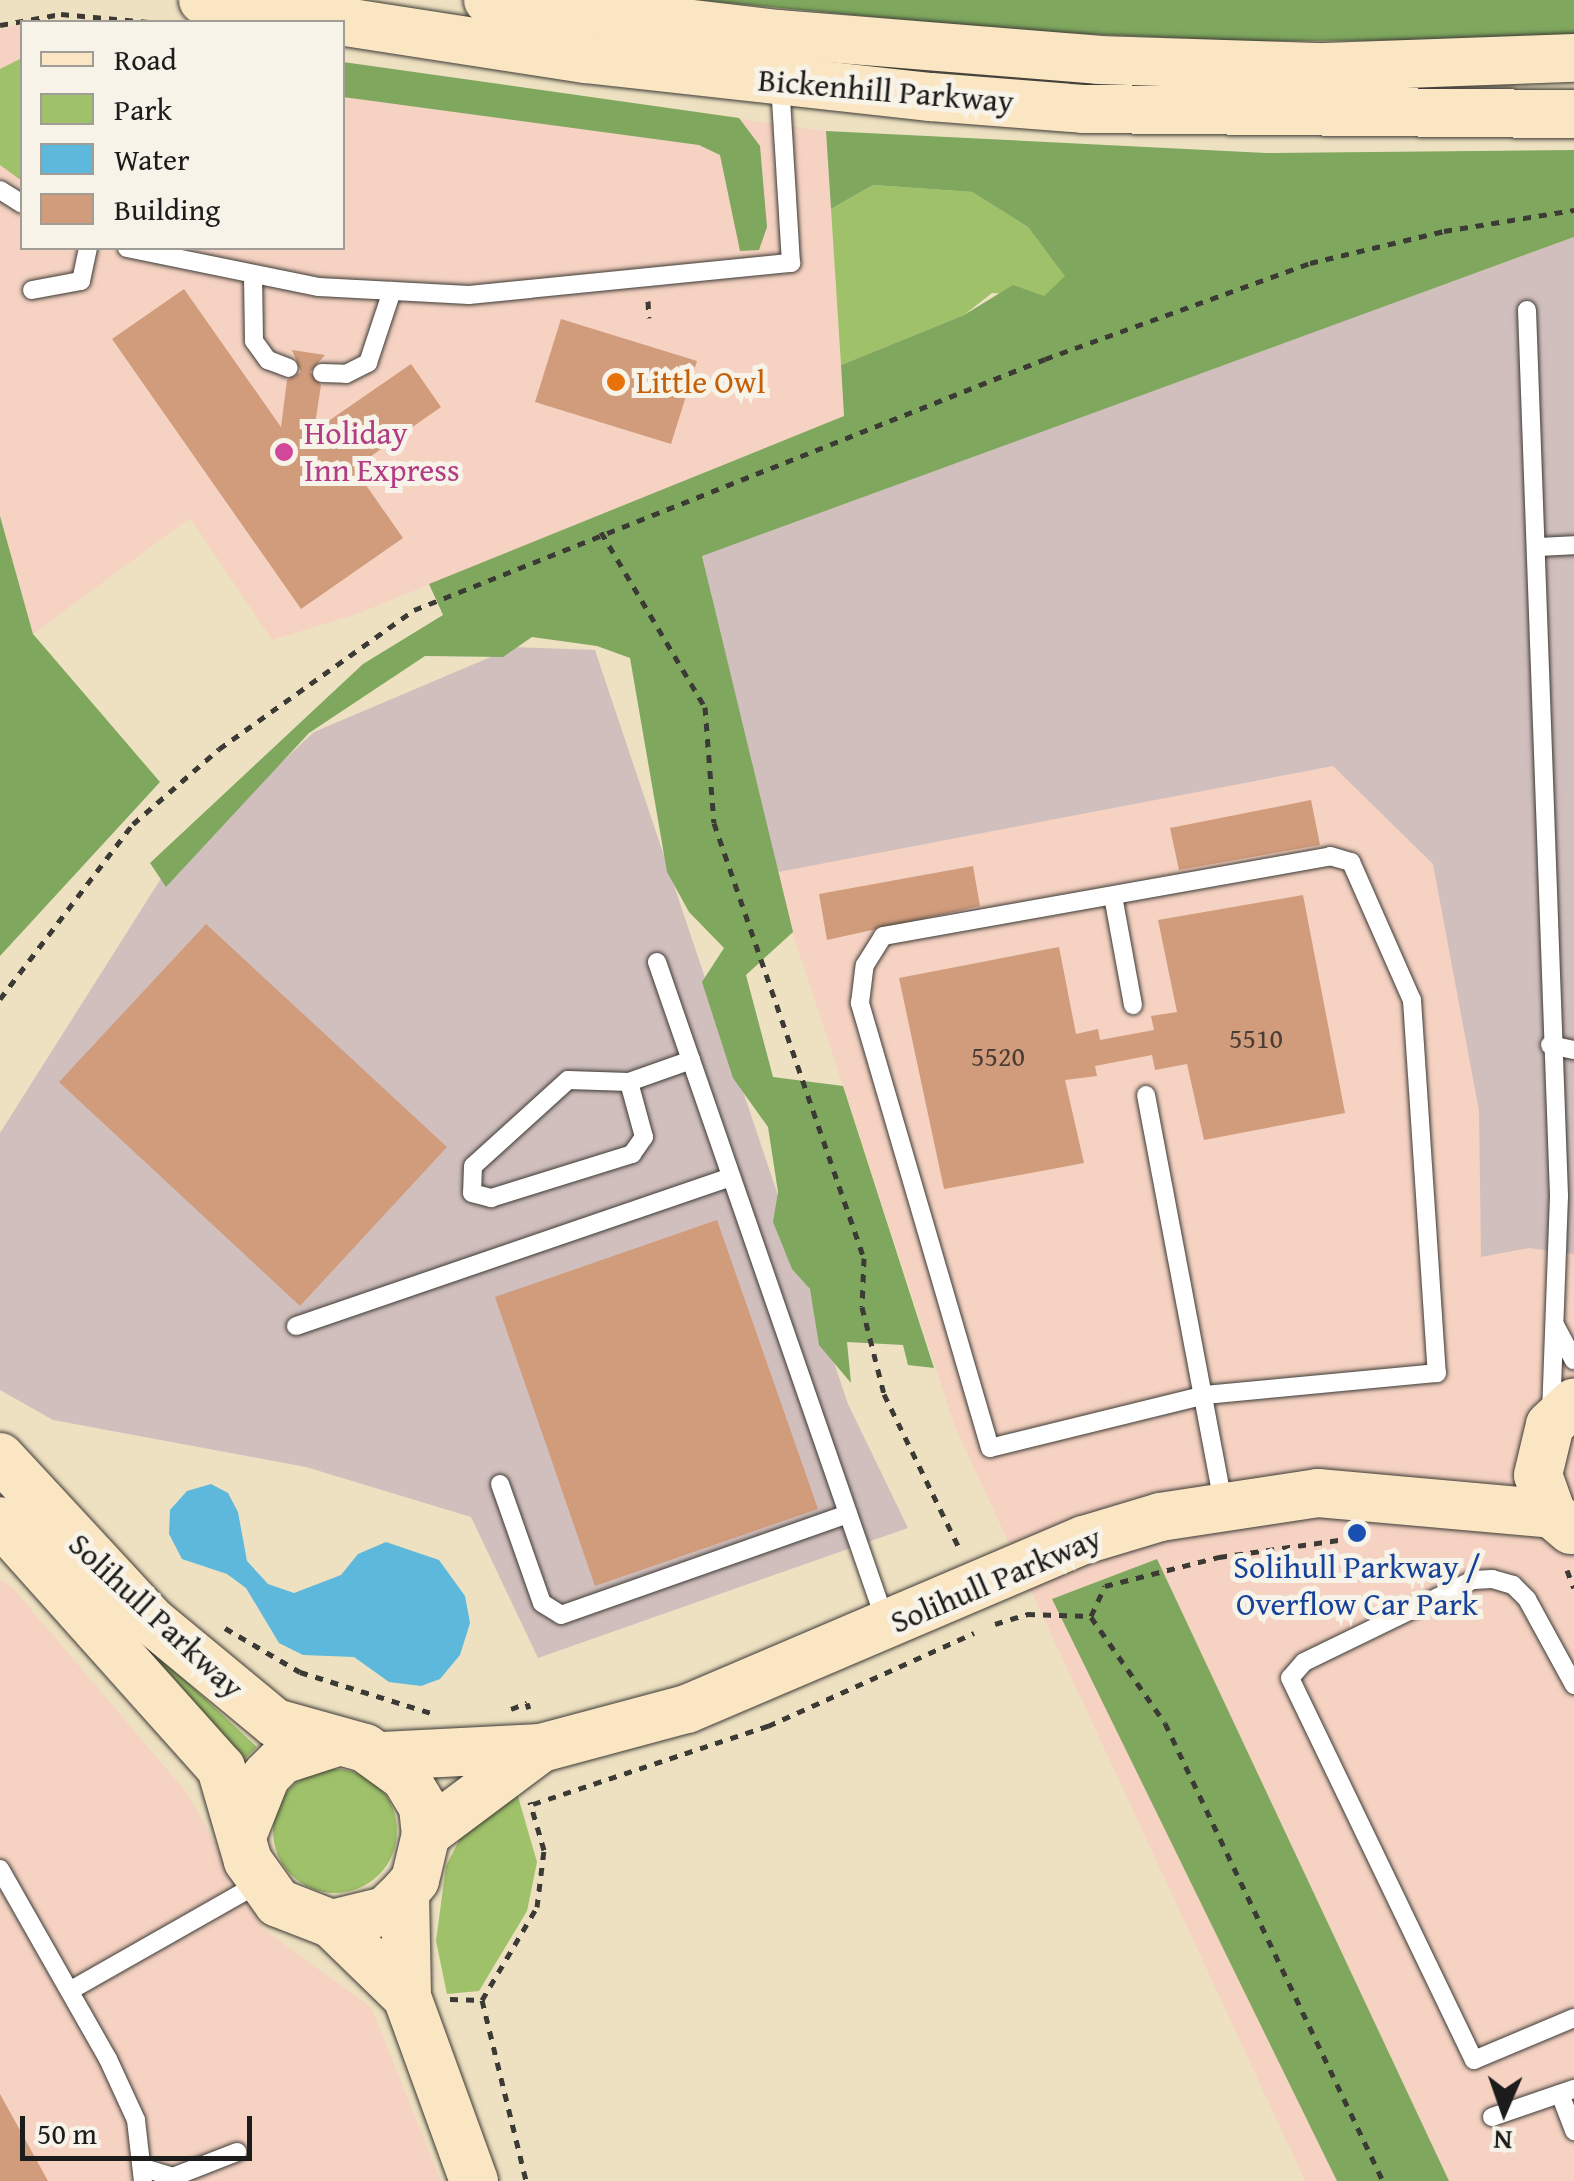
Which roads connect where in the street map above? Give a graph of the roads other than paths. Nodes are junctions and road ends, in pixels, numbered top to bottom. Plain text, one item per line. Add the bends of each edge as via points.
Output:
1 (203, 0) edge
2 (488, 0) edge
3 (344, 20) edge
4 (345, 20) edge
5 (1574, 58) edge
6 (780, 82) junction
7 (1574, 114) edge
8 (88, 250) edge
9 (136, 250) edge
10 (253, 276) junction
11 (32, 290) dead end
12 (392, 291) junction
13 (1527, 310) dead end
14 (289, 368) dead end
15 (322, 373) dead end
16 (1574, 545) edge
17 (1538, 547) junction
18 (1113, 896) junction
19 (657, 962) dead end
20 (1134, 1005) dead end
21 (1550, 1045) junction
22 (1574, 1050) edge
23 (691, 1060) junction
24 (629, 1082) junction
25 (1146, 1095) dead end
26 (731, 1177) junction
27 (1566, 1196) edge
28 (1555, 1324) junction
29 (296, 1326) dead end
30 (1574, 1360) edge
31 (1206, 1395) junction
32 (1555, 1425) edge
33 (0, 1456) edge
34 (500, 1484) dead end
35 (1468, 1502) junction
36 (1223, 1504) junction
37 (848, 1514) junction
38 (0, 1521) edge
39 (1564, 1538) edge
40 (887, 1626) junction
41 (1571, 1672) edge
42 (334, 1743) junction
43 (541, 1748) junction
44 (382, 1756) junction
45 (243, 1834) junction
46 (426, 1834) junction
47 (0, 1869) edge
48 (259, 1883) junction
49 (404, 1892) junction
50 (332, 1924) junction
51 (71, 1990) junction
52 (407, 1998) junction
53 (1574, 2018) edge
54 (1567, 2091) edge
55 (1492, 2117) dead end
56 (1574, 2131) edge
57 (237, 2152) dead end
58 (144, 2174) edge
59 (474, 2181) edge

1 - 3 street, Bickenhill Parkway
2 - 5 street, Bickenhill Parkway via 778,34 1098,60 1325,68
4 - 6 street, Bickenhill Parkway
6 - 7 street, Bickenhill Parkway via 1083,109
6 - 12 lane via 791,263 559,290
8 - 11 lane via 81,281
9 - 10 lane
10 - 12 lane
10 - 14 lane via 254,341 268,360
12 - 15 lane via 368,363 346,374
13 - 17 lane
16 - 17 lane
17 - 21 lane
18 - 20 lane
18 - 31 lane via 883,936 864,966 860,1002 990,1448
18 - 31 lane via 1330,856 1351,862 1412,1000 1437,1373
19 - 23 lane
21 - 22 lane
21 - 27 lane
23 - 24 lane
23 - 26 lane
24 - 24 lane via 644,1136 632,1154 491,1198 472,1193 473,1166 568,1080
25 - 31 lane
26 - 29 lane
26 - 37 lane
27 - 28 lane
28 - 30 lane
28 - 32 lane
31 - 36 lane
32 - 35 street via 1504,1480
32 - 39 street via 1538,1475
33 - 42 street, Solihull Parkway via 165,1633 275,1724
34 - 37 lane via 542,1603 562,1615
35 - 36 street, Solihull Parkway via 1318,1493
35 - 39 street, Solihull Parkway
36 - 40 street, Solihull Parkway via 1084,1540
37 - 40 lane
38 - 45 street, Solihull Parkway via 221,1768
40 - 43 street, Solihull Parkway via 687,1709
41 - 53 lane via 1527,1599 1513,1585 1492,1579 1473,1580 1304,1662 1290,1678 1474,2060
42 - 44 street, Solihull Parkway
42 - 45 street via 282,1760 266,1776
43 - 44 street, Solihull Parkway
43 - 46 street
44 - 46 street via 413,1787
45 - 48 street, Solihull Parkway
46 - 49 street via 416,1880
47 - 51 lane
48 - 50 street via 290,1911
48 - 51 lane
49 - 50 street via 385,1911
49 - 52 street
50 - 52 street
51 - 58 lane via 136,2120
52 - 59 street
54 - 55 lane
54 - 56 lane
57 - 58 lane via 173,2178

